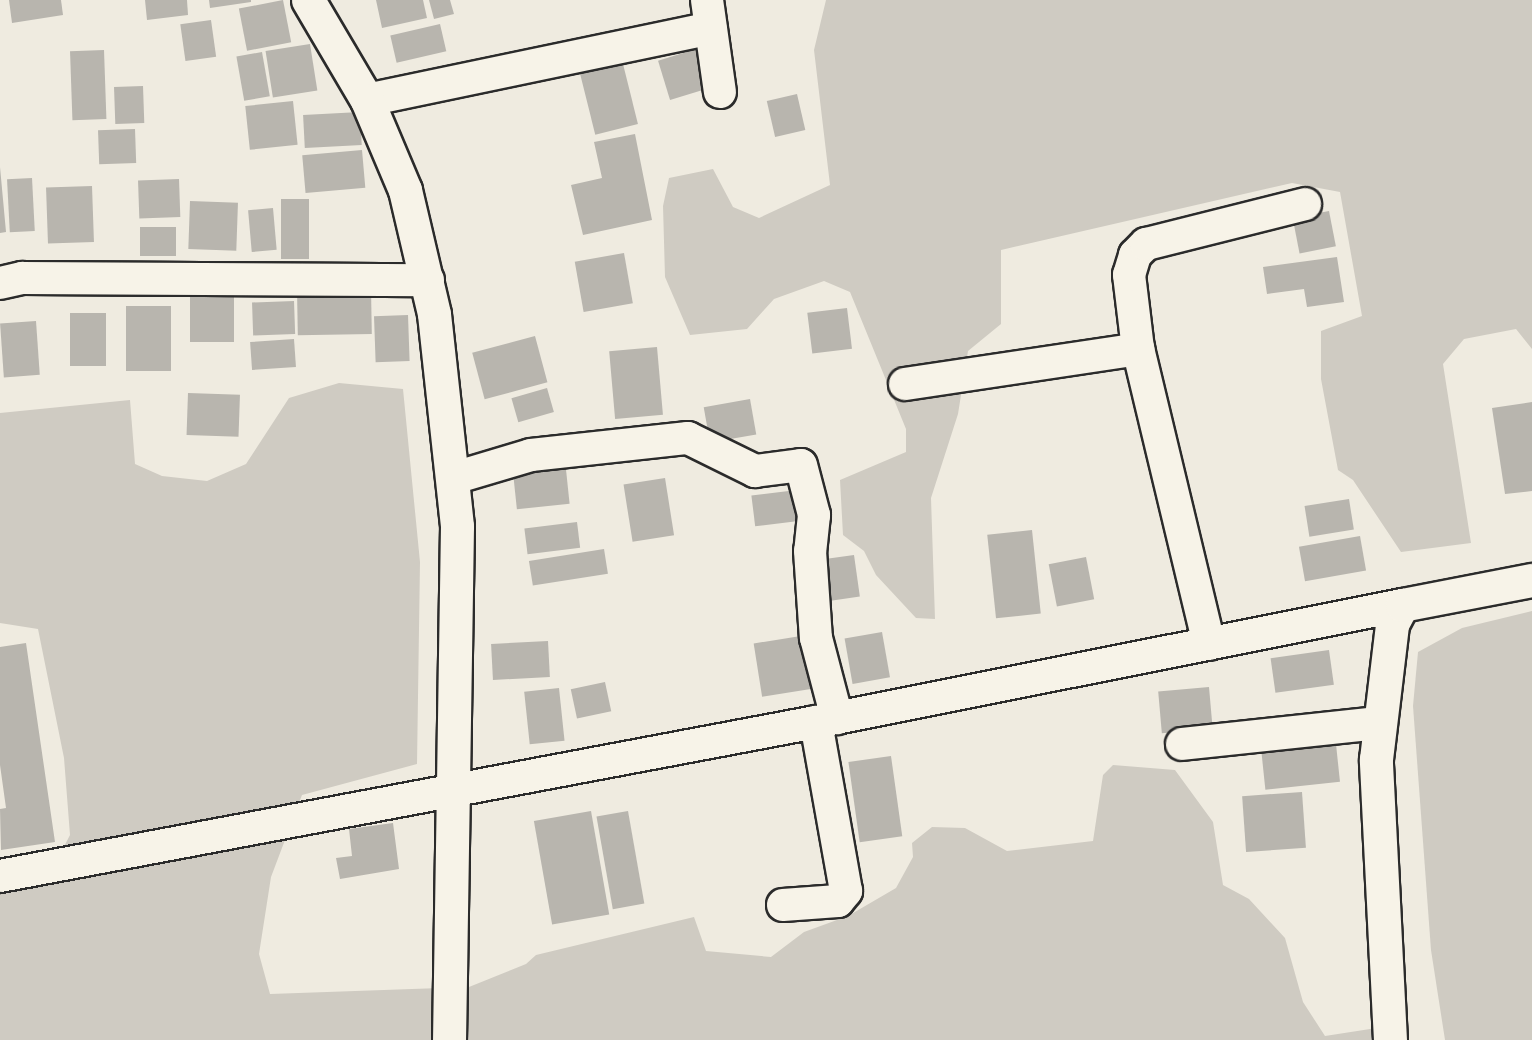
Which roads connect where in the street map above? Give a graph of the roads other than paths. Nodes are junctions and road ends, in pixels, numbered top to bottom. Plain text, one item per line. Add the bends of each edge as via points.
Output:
1 (308, 0) edge
2 (709, 14) edge
3 (720, 92) dead end
4 (367, 100) junction
5 (1305, 204) dead end
6 (428, 280) junction
7 (0, 283) edge
8 (1138, 349) junction
9 (905, 384) dead end
10 (454, 478) junction
11 (1532, 580) edge
12 (1402, 605) junction
13 (1209, 644) junction
14 (826, 720) junction
15 (1379, 723) junction
16 (1182, 744) dead end
17 (457, 789) junction
18 (0, 876) edge
19 (783, 905) dead end
20 (449, 1040) edge
21 (1390, 1040) edge

1 - 4 main road
2 - 3 street
2 - 4 street
4 - 6 main road via 405,190
5 - 8 street via 1146,244 1135,255 1129,275
6 - 7 street via 22,278
6 - 10 main road
8 - 9 street
8 - 13 street
10 - 14 street via 513,458 667,439 700,441 755,471 801,465 814,515 810,551
10 - 17 main road
11 - 12 main road
12 - 13 street
12 - 15 main road via 1384,659
13 - 14 street
14 - 17 street
14 - 19 street via 846,891 838,901
15 - 16 street
15 - 21 main road
17 - 18 street
17 - 20 main road

